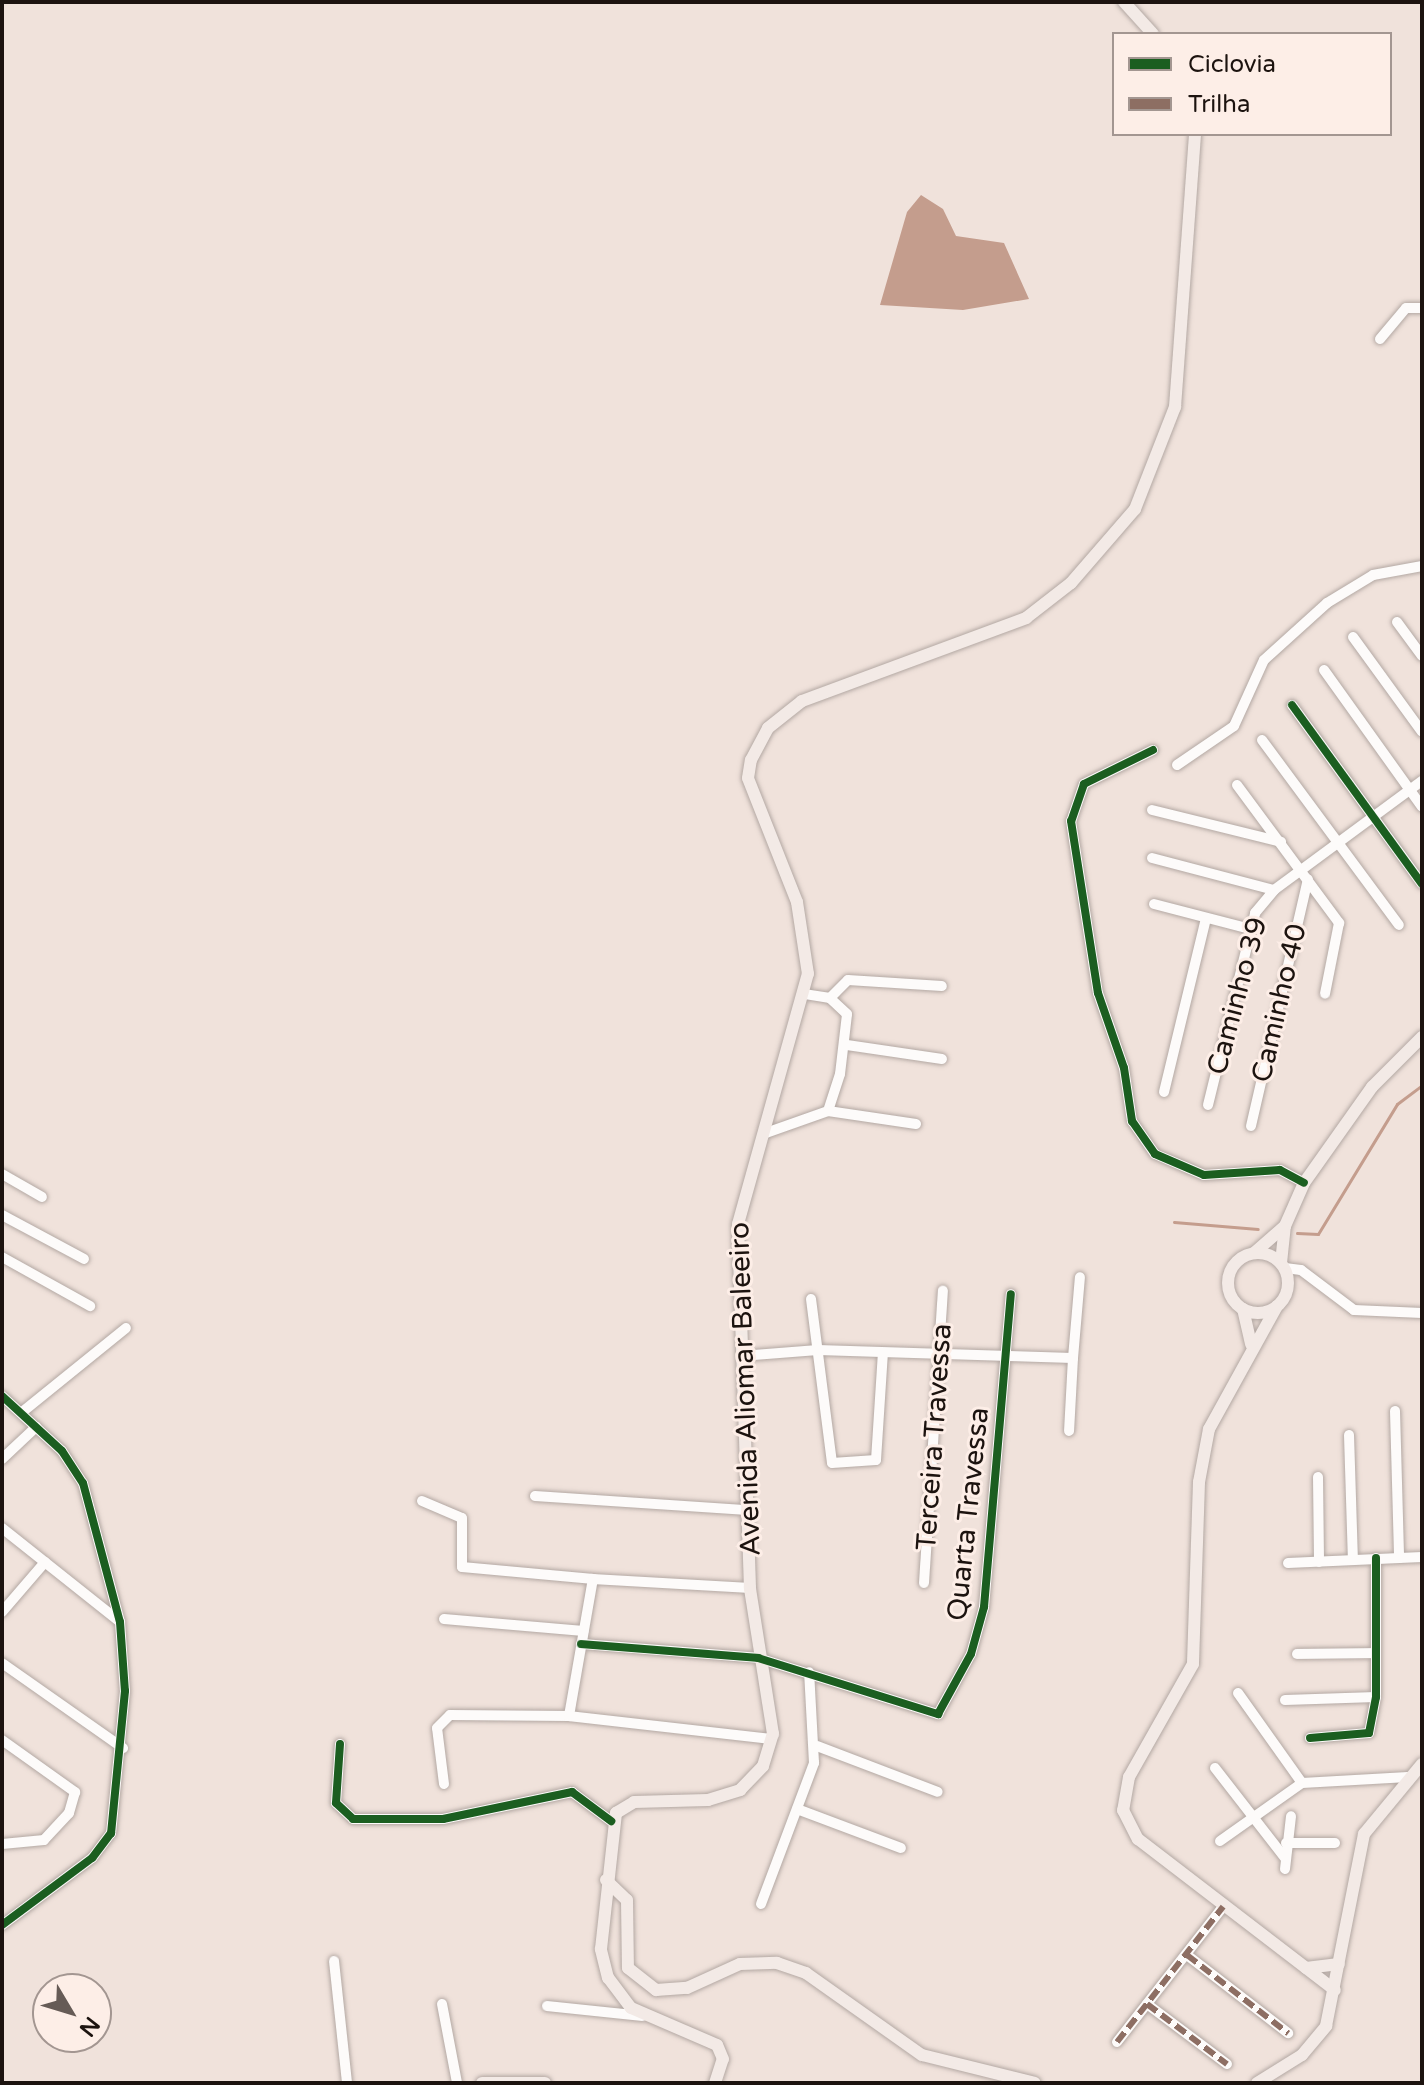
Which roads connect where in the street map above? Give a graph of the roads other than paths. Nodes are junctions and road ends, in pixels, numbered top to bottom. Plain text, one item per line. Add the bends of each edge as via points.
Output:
1 (1124, 2) edge
2 (1151, 32) edge
3 (1195, 136) edge
4 (1422, 308) edge
5 (1380, 339) dead end
6 (1422, 566) edge
7 (1397, 622) dead end
8 (1353, 637) dead end
9 (1422, 654) edge
10 (1324, 670) dead end
11 (1292, 705) dead end
12 (1422, 732) edge
13 (1262, 740) dead end
14 (1153, 750) dead end
15 (1177, 765) dead end
16 (1422, 781) edge
17 (1237, 785) dead end
18 (1410, 791) junction
19 (1422, 807) edge
20 (1152, 810) dead end
21 (1374, 818) junction
22 (1281, 842) junction
23 (1339, 843) junction
24 (1152, 858) dead end
25 (1304, 875) junction
26 (1422, 884) edge
27 (1274, 890) junction
28 (1154, 904) dead end
29 (1206, 918) junction
30 (1399, 925) dead end
31 (1250, 929) junction
32 (942, 986) dead end
33 (805, 994) junction
34 (1325, 994) dead end
35 (830, 998) junction
36 (1422, 1037) edge
37 (847, 1045) junction
38 (942, 1059) dead end
39 (1164, 1092) dead end
40 (1208, 1105) dead end
41 (828, 1111) junction
42 (916, 1124) dead end
43 (1251, 1126) dead end
44 (763, 1134) junction
45 (2, 1174) edge
46 (1304, 1183) junction
47 (42, 1197) dead end
48 (2, 1215) edge
49 (1285, 1226) junction
50 (1254, 1253) junction
51 (2, 1257) edge
52 (84, 1259) dead end
53 (1283, 1265) junction
54 (1080, 1277) dead end
55 (943, 1291) dead end
56 (1011, 1294) dead end
57 (811, 1299) dead end
58 (90, 1306) dead end
59 (1277, 1306) junction
60 (1243, 1309) junction
61 (1422, 1313) edge
62 (126, 1328) dead end
63 (1251, 1344) junction
64 (818, 1350) junction
65 (883, 1353) junction
66 (943, 1353) junction
67 (1007, 1355) junction
68 (741, 1356) junction
69 (1073, 1358) junction
70 (3, 1398) edge
71 (1395, 1411) dead end
72 (21, 1413) junction
73 (36, 1427) junction
74 (1069, 1431) dead end
75 (1349, 1435) dead end
76 (2, 1459) edge
77 (1318, 1477) dead end
78 (535, 1496) dead end
79 (422, 1501) dead end
80 (748, 1510) junction
81 (2, 1528) edge
82 (1422, 1557) edge
83 (1376, 1558) junction
84 (1399, 1558) junction
85 (1353, 1560) junction
86 (45, 1562) junction
87 (1319, 1562) junction
88 (1288, 1563) dead end
89 (593, 1579) junction
90 (924, 1583) dead end
91 (750, 1588) junction
92 (2, 1612) edge
93 (444, 1619) dead end
94 (120, 1622) junction
95 (583, 1631) junction
96 (581, 1644) junction
97 (1376, 1653) junction
98 (1297, 1654) dead end
99 (758, 1658) junction
100 (2, 1663) edge
101 (809, 1672) junction
102 (1238, 1693) dead end
103 (1376, 1697) junction
104 (1285, 1700) dead end
105 (569, 1716) junction
106 (1310, 1738) dead end
107 (771, 1739) junction
108 (2, 1740) edge
109 (340, 1744) dead end
110 (817, 1746) junction
111 (123, 1748) junction
112 (1422, 1764) edge
113 (1215, 1768) dead end
114 (1408, 1777) junction
115 (1302, 1783) junction
116 (444, 1784) dead end
117 (938, 1792) dead end
118 (797, 1809) junction
119 (1291, 1816) dead end
120 (1251, 1817) junction
121 (611, 1821) junction
122 (1220, 1841) dead end
123 (1286, 1843) junction
124 (1335, 1843) dead end
125 (2, 1844) edge
126 (901, 1848) dead end
127 (611, 1882) junction
128 (761, 1904) dead end
129 (1223, 1907) junction
130 (2, 1925) edge
131 (1187, 1955) junction
132 (334, 1961) dead end
133 (1339, 1964) junction
134 (1306, 1968) junction
135 (1335, 1990) junction
136 (442, 2004) dead end
137 (1147, 2004) junction
138 (547, 2006) dead end
139 (644, 2016) junction
140 (1288, 2033) dead end
141 (1117, 2042) dead end
142 (1227, 2064) dead end
143 (347, 2083) edge
144 (457, 2083) edge
145 (482, 2083) edge
146 (545, 2083) edge
147 (715, 2083) edge
148 (1035, 2083) edge
149 (1257, 2083) edge

1 - 2 main road
3 - 33 main road, Avenida Aliomar Baleeiro via 1174,414 1135,509 1071,583 1026,618 802,701 757,744 748,778 797,902 808,962
4 - 5 street via 1406,308
6 - 15 street via 1373,575 1327,603 1264,660 1234,726
7 - 9 street
8 - 12 street
10 - 18 street
11 - 21 street
13 - 23 street
14 - 46 street via 1084,784 1071,821 1098,993 1124,1068 1132,1121 1155,1154 1204,1175 1280,1170
16 - 18 street
17 - 22 street
18 - 19 street
18 - 21 street
20 - 22 street
21 - 23 street
21 - 26 street
22 - 25 street
23 - 25 street
23 - 30 street
24 - 27 street
25 - 27 street
25 - 34 street via 1340,931
25 - 43 street, Caminho 40
27 - 31 street, Caminho 39
28 - 29 street
29 - 31 street
29 - 39 street
31 - 40 street, Caminho 39
32 - 35 street via 848,980
33 - 35 street
33 - 44 main road, Avenida Aliomar Baleeiro
35 - 37 street via 847,1014
36 - 46 main road via 1372,1087
37 - 38 street
37 - 41 street
41 - 42 street
41 - 44 street
44 - 68 main road, Avenida Aliomar Baleeiro via 739,1211
45 - 47 street
46 - 49 main road
48 - 52 street
49 - 50 main road
49 - 53 main road
50 - 53 main road
50 - 60 main road via 1229,1277
51 - 58 street
53 - 59 main road via 1286,1295
53 - 61 street via 1301,1270 1354,1310
54 - 69 street
55 - 66 street, Terceira Travessa
56 - 67 street, Quarta Travessa
57 - 64 street
59 - 60 main road
59 - 63 main road
60 - 63 main road
62 - 72 street
63 - 129 main road via 1203,1450 1193,1664 1122,1798 1138,1839
64 - 65 street
64 - 65 street via 828,1459 869,1464 878,1448
64 - 68 street
65 - 66 street
66 - 67 street
66 - 90 street, Terceira Travessa
67 - 69 street
67 - 101 street, Quarta Travessa via 984,1607 953,1693 938,1714 923,1715
68 - 80 main road, Avenida Aliomar Baleeiro
69 - 74 street
70 - 72 street
71 - 84 street
72 - 73 street
73 - 76 street
73 - 94 street via 83,1483
75 - 85 street
77 - 87 street
78 - 80 street
79 - 89 street via 462,1518 462,1567
80 - 91 main road, Avenida Aliomar Baleeiro
81 - 86 street
82 - 84 street
83 - 84 street
83 - 85 street
83 - 97 street
85 - 87 street
86 - 92 street
86 - 94 street
87 - 88 street
89 - 91 street
89 - 95 street
91 - 99 main road, Avenida Aliomar Baleeiro
93 - 95 street
94 - 111 street
95 - 96 street
96 - 99 street
96 - 105 street
97 - 98 street
97 - 103 street
99 - 101 street
99 - 107 main road, Avenida Aliomar Baleeiro
100 - 111 street
101 - 110 street
102 - 115 street
103 - 104 street
103 - 106 street via 1368,1735
105 - 107 street
105 - 116 street via 445,1717 437,1728
107 - 121 main road via 763,1766 730,1795 634,1802
108 - 125 street via 67,1783 75,1799 44,1840
109 - 121 street via 336,1803 353,1819 452,1818 572,1792
110 - 117 street
110 - 118 street
111 - 130 street via 116,1821 104,1844
112 - 114 main road
113 - 120 street
114 - 115 street
114 - 133 main road via 1361,1842
115 - 120 street
118 - 126 street
118 - 128 street
119 - 123 street
120 - 122 street
120 - 123 street via 1285,1864
121 - 127 main road
123 - 124 street
127 - 139 main road via 604,1968 622,1999
127 - 148 main road via 629,1911 628,1968 656,1990 687,1988 750,1962 785,1965 922,2055
129 - 131 street
129 - 134 main road
131 - 137 street
131 - 140 street
132 - 143 street
133 - 134 main road
133 - 135 main road
134 - 135 main road
135 - 149 main road via 1313,2045
136 - 144 street
137 - 141 street
137 - 142 street
138 - 139 street
139 - 147 main road via 717,2045 723,2059
145 - 146 main road

